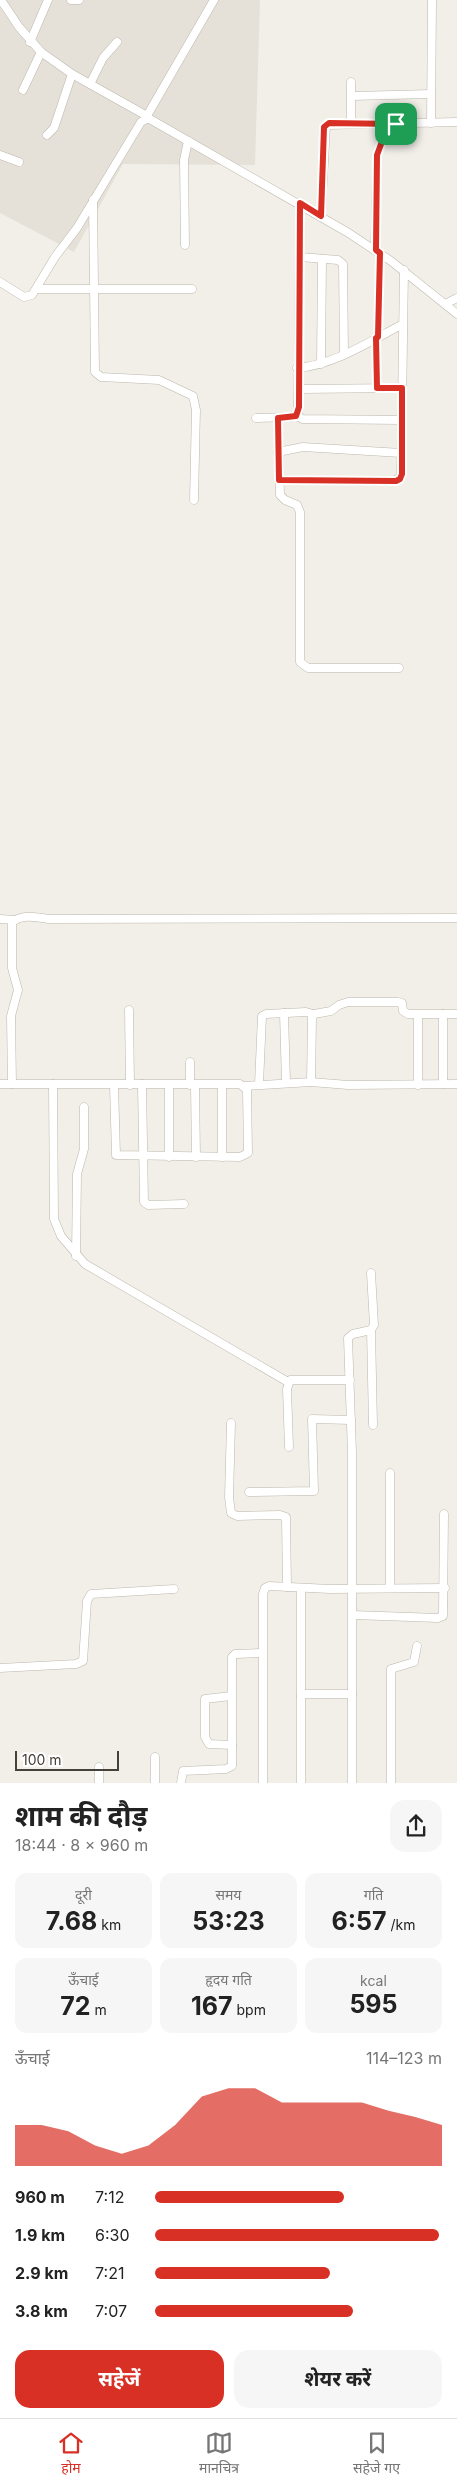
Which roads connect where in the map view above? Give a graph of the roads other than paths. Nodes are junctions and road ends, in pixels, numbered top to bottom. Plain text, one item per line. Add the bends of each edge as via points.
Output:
1 (1, 0) edge
2 (48, 0) edge
3 (71, 0) edge
4 (79, 0) edge
5 (214, 0) edge
6 (432, 0) edge
7 (30, 42) junction
8 (117, 42) dead end
9 (41, 52) junction
10 (72, 74) junction
11 (351, 82) dead end
12 (90, 84) junction
13 (23, 90) dead end
14 (430, 94) junction
15 (352, 96) junction
16 (147, 117) junction
17 (457, 122) edge
18 (431, 123) junction
19 (351, 124) junction
20 (396, 124) junction
21 (47, 135) dead end
22 (188, 141) junction
23 (0, 155) edge
24 (19, 162) dead end
25 (93, 200) junction
26 (300, 203) junction
27 (321, 216) junction
28 (185, 246) dead end
29 (378, 251) junction
30 (300, 257) junction
31 (322, 259) junction
32 (404, 270) junction
33 (0, 282) edge
34 (37, 288) junction
35 (94, 289) junction
36 (192, 290) dead end
37 (457, 298) edge
38 (445, 304) junction
39 (457, 314) edge
40 (401, 325) junction
41 (377, 337) junction
42 (344, 354) junction
43 (321, 364) junction
44 (298, 368) junction
45 (377, 388) junction
46 (402, 388) junction
47 (298, 389) junction
48 (296, 416) junction
49 (256, 418) dead end
50 (278, 418) junction
51 (402, 420) junction
52 (278, 452) junction
53 (401, 453) junction
54 (279, 480) junction
55 (194, 500) dead end
56 (399, 668) dead end
57 (457, 918) edge
58 (0, 919) edge
59 (14, 920) junction
60 (129, 1010) dead end
61 (284, 1013) junction
62 (313, 1014) junction
63 (418, 1014) junction
64 (443, 1014) junction
65 (457, 1014) edge
66 (190, 1062) dead end
67 (310, 1082) junction
68 (286, 1083) junction
69 (0, 1084) edge
70 (12, 1084) junction
71 (53, 1084) junction
72 (142, 1084) junction
73 (259, 1084) junction
74 (444, 1084) junction
75 (457, 1084) edge
76 (114, 1085) junction
77 (130, 1085) junction
78 (170, 1085) junction
79 (193, 1085) junction
80 (222, 1085) junction
81 (418, 1085) junction
82 (245, 1086) junction
83 (84, 1107) dead end
84 (143, 1156) junction
85 (169, 1157) junction
86 (196, 1157) junction
87 (222, 1157) junction
88 (184, 1204) dead end
89 (76, 1256) junction
90 (371, 1273) dead end
91 (371, 1330) junction
92 (350, 1380) junction
93 (288, 1382) junction
94 (351, 1420) junction
95 (230, 1423) dead end
96 (373, 1425) dead end
97 (289, 1446) dead end
98 (390, 1473) dead end
99 (249, 1492) dead end
100 (444, 1514) dead end
101 (287, 1587) junction
102 (301, 1588) junction
103 (390, 1588) junction
104 (444, 1588) junction
105 (174, 1589) dead end
106 (352, 1589) junction
107 (352, 1615) junction
108 (417, 1646) dead end
109 (262, 1653) junction
110 (0, 1668) edge
111 (352, 1694) junction
112 (230, 1696) junction
113 (301, 1696) junction
114 (232, 1745) junction
115 (155, 1756) dead end
116 (99, 1767) dead end
117 (99, 1783) edge
118 (155, 1783) edge
119 (181, 1783) edge
120 (263, 1783) edge
121 (301, 1783) edge
122 (352, 1783) edge
123 (391, 1783) edge

1 - 7 street
2 - 7 street
3 - 4 street
5 - 16 street
6 - 14 street
7 - 9 street
8 - 12 street via 103,58
9 - 10 street
9 - 13 street
10 - 12 street
10 - 21 street via 54,128
11 - 15 street
12 - 16 street
14 - 15 street
14 - 18 street
15 - 19 street
16 - 22 street
16 - 25 street
17 - 18 street
18 - 20 street
19 - 20 street
19 - 27 street via 329,123 324,127
20 - 29 street via 384,136 377,155
22 - 26 street
22 - 28 street via 184,160
23 - 24 street
25 - 34 street
25 - 35 street
26 - 27 street
26 - 30 street
27 - 29 street
29 - 32 street
29 - 41 street
30 - 31 street
30 - 44 street
31 - 42 street via 340,261 344,266
31 - 43 street
32 - 38 street
32 - 40 street
33 - 34 street via 27,297
34 - 35 street
35 - 36 street
35 - 55 street via 96,374 101,377 159,380 193,396 196,405
37 - 38 street
38 - 39 street
40 - 41 street
40 - 46 street
41 - 42 street
41 - 45 street
42 - 43 street
43 - 44 street
44 - 47 street
45 - 46 street
45 - 47 street
46 - 51 street
47 - 48 street
48 - 50 street
48 - 51 street via 302,419
49 - 50 street
50 - 52 street
51 - 53 street
52 - 53 street via 303,448
52 - 54 street
53 - 54 street via 401,477 396,481
54 - 56 street via 281,497 297,504 299,509 300,662 308,668
57 - 59 street via 213,920 33,916
58 - 59 street
59 - 70 street via 12,963 18,990 11,1016
60 - 77 street
61 - 62 street
61 - 68 street
61 - 73 street via 261,1017
62 - 63 street via 331,1011 344,1003 398,1002 402,1003 406,1014
62 - 67 street
63 - 64 street
63 - 81 street
64 - 65 street
64 - 74 street
66 - 79 street
67 - 68 street
67 - 81 street
68 - 73 street
69 - 70 street
70 - 71 street
71 - 76 street
71 - 89 street via 54,1219 58,1232
72 - 77 street
72 - 78 street
72 - 84 street
73 - 82 street
74 - 75 street
74 - 81 street
76 - 77 street
76 - 84 street via 115,1153 119,1156
78 - 79 street
78 - 85 street
79 - 80 street
79 - 86 street
80 - 82 street
80 - 87 street
82 - 87 street via 248,1153 240,1157
83 - 89 street via 84,1149 77,1174
84 - 85 street
84 - 88 street via 146,1204
85 - 86 street
86 - 87 street
89 - 93 street via 92,1269
90 - 91 street via 374,1320
91 - 92 street via 348,1338
91 - 96 street
92 - 93 street via 296,1379
92 - 94 street
93 - 97 street
94 - 99 street via 312,1419 314,1491
94 - 106 street
95 - 101 street via 231,1513 237,1516 286,1517
98 - 103 street
100 - 104 street
101 - 102 street
101 - 109 street via 269,1586 264,1591
102 - 106 street
102 - 113 street
103 - 104 street
103 - 106 street
104 - 107 street via 441,1618
105 - 110 street via 91,1594 87,1601 83,1661
106 - 107 street
107 - 111 street
108 - 123 street via 414,1662 391,1669
109 - 112 street via 233,1655
109 - 120 street
111 - 113 street
111 - 122 street
112 - 114 street
112 - 114 street via 205,1699 205,1737 212,1745
113 - 121 street
114 - 119 street via 230,1768 183,1770
115 - 118 street
116 - 117 street

